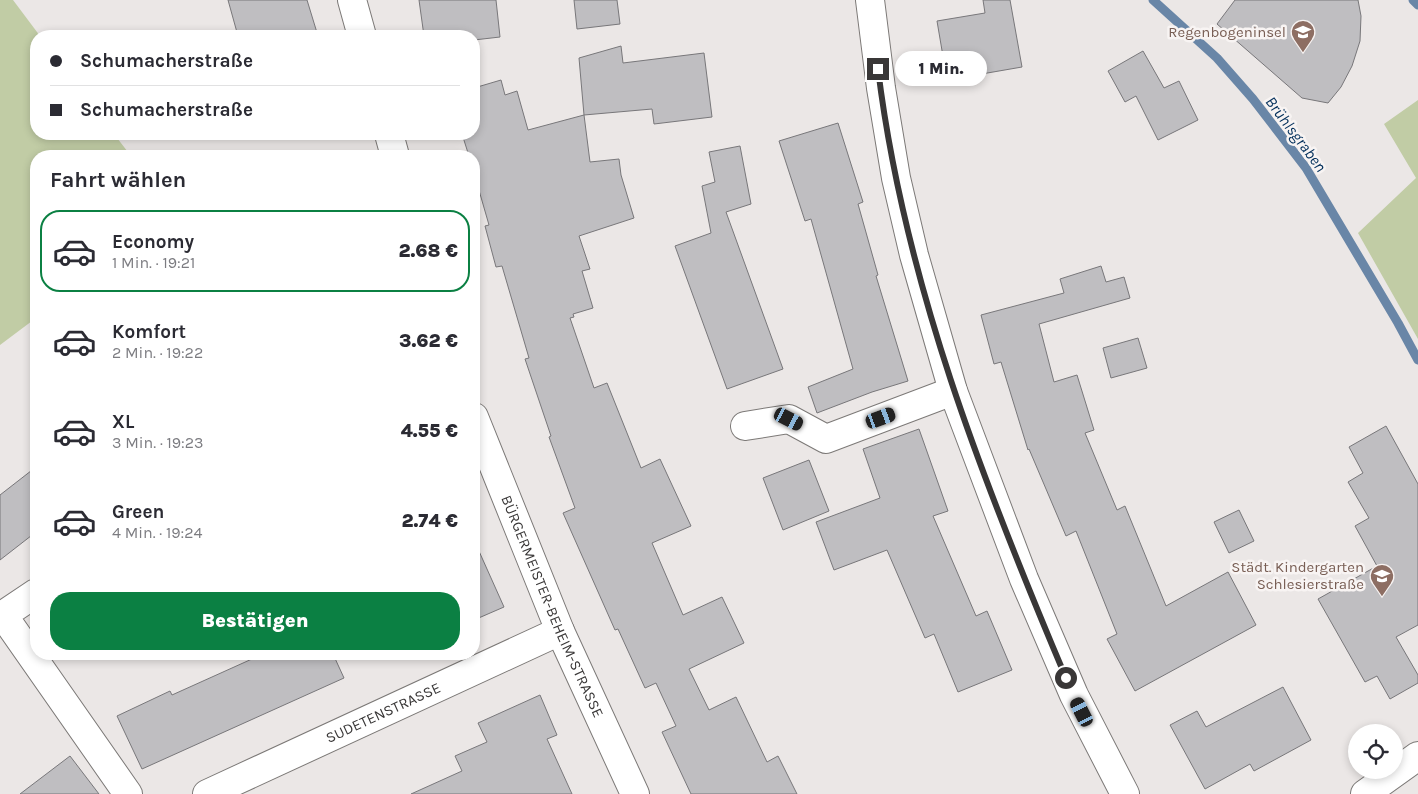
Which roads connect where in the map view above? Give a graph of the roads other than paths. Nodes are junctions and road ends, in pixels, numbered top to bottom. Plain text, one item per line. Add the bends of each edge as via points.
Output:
1 (352, 0) edge
2 (870, 0) edge
3 (360, 30) edge
4 (953, 391) junction
5 (746, 426) dead end
6 (480, 432) edge
7 (30, 597) edge
8 (560, 631) junction
9 (30, 654) edge
10 (34, 660) edge
11 (1418, 756) edge
12 (128, 794) edge
13 (207, 794) edge
14 (635, 794) edge
15 (1125, 794) edge
16 (1365, 794) edge

1 - 3 street
2 - 4 street via 896,178 914,255
4 - 5 street via 826,439 789,419
4 - 15 street via 1024,579 1074,695
6 - 8 street, BÜRGERMEISTER-BEHEIM-STRASSE
7 - 9 street via 3,616
8 - 13 street, SUDETENSTRASSE
8 - 14 street, BÜRGERMEISTER-BEHEIM-STRASSE
10 - 12 street
11 - 16 street

